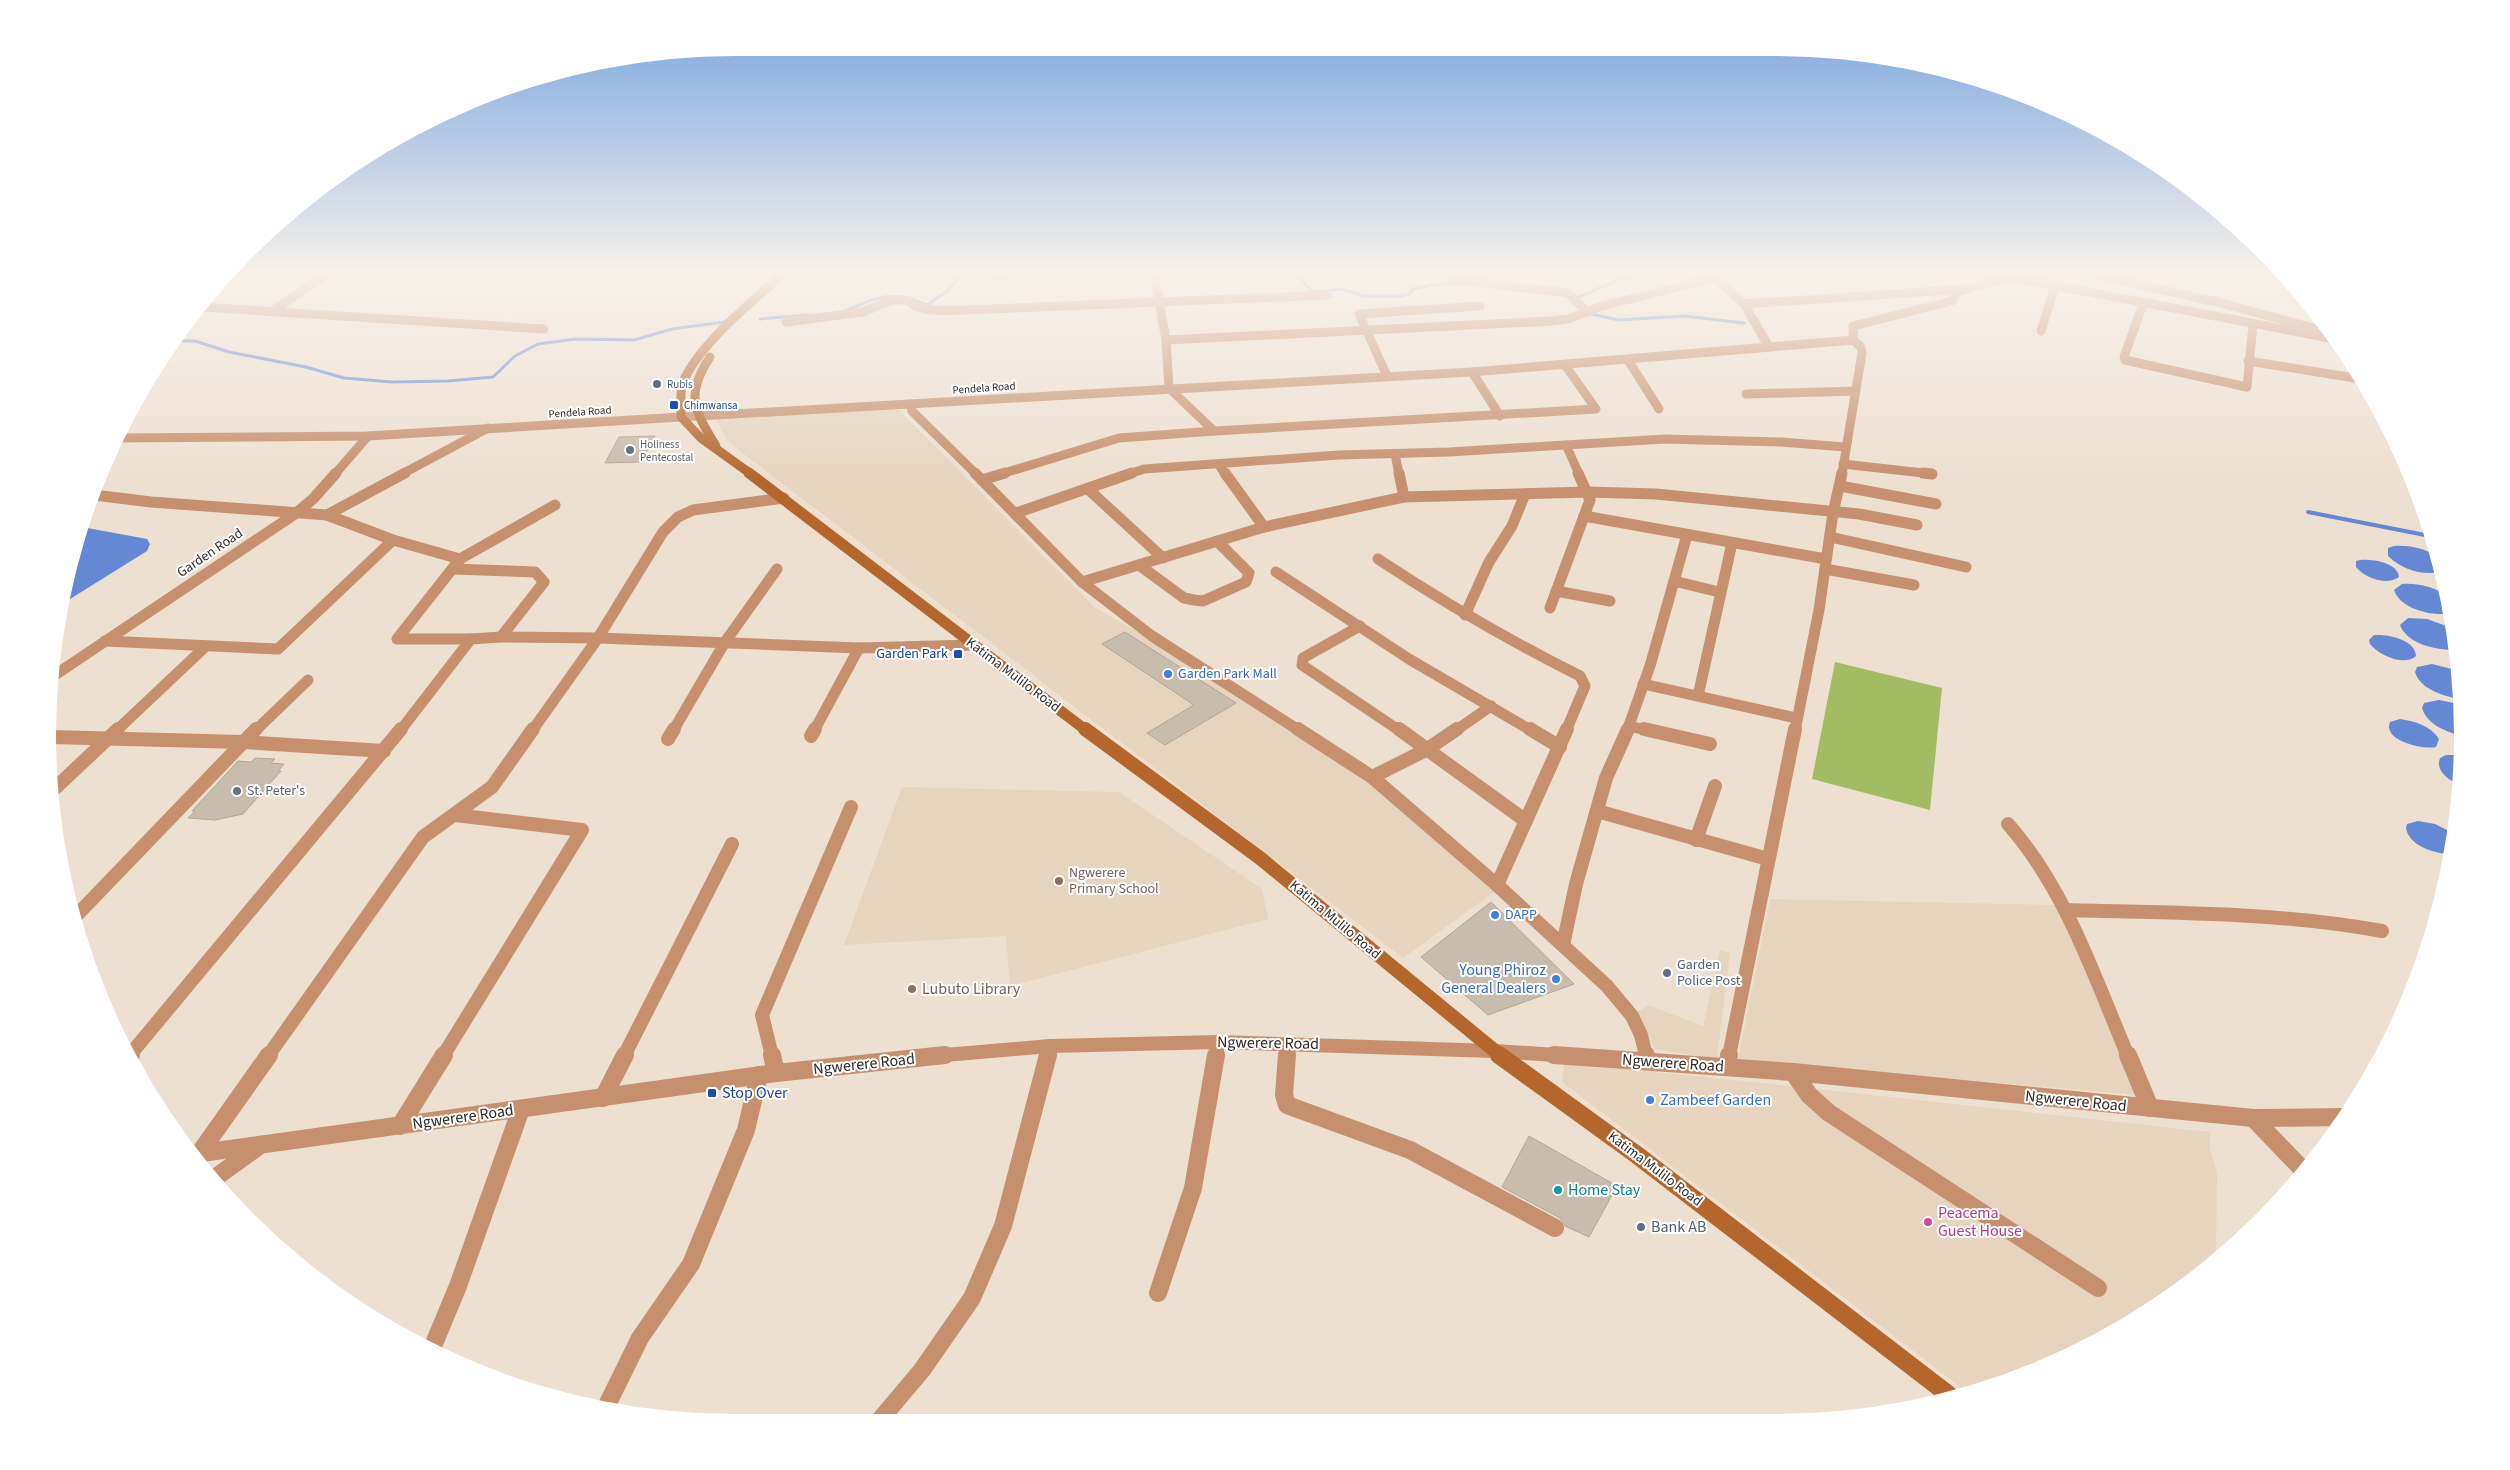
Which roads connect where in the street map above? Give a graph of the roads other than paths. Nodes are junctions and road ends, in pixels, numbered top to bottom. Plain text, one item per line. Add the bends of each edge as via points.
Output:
1 (1166, 340) edge
2 (1853, 340) edge
3 (715, 341) edge
4 (726, 341) edge
5 (1371, 341) edge
6 (1765, 341) edge
7 (1846, 341) edge
8 (2130, 341) edge
9 (2251, 341) edge
10 (1769, 347) junction
11 (1628, 360) junction
12 (2248, 361) junction
13 (1565, 365) junction
14 (1472, 372) junction
15 (1387, 376) junction
16 (2351, 378) edge
17 (1169, 388) junction
18 (1856, 390) junction
19 (1746, 394) dead end
20 (910, 404) junction
21 (1659, 409) dead end
22 (697, 416) junction
23 (1500, 416) junction
24 (681, 417) junction
25 (488, 428) junction
26 (1214, 431) junction
27 (368, 436) junction
28 (125, 438) edge
29 (1566, 445) junction
30 (1845, 447) junction
31 (718, 451) junction
32 (1395, 454) junction
33 (1218, 464) junction
34 (1843, 464) junction
35 (1932, 474) dead end
36 (982, 480) junction
37 (1840, 486) junction
38 (1088, 489) junction
39 (1587, 492) junction
40 (1525, 494) junction
41 (100, 496) edge
42 (1404, 497) junction
43 (784, 498) junction
44 (1936, 504) dead end
45 (555, 505) dead end
46 (1016, 513) junction
47 (1833, 513) junction
48 (295, 514) junction
49 (326, 515) junction
50 (1584, 516) junction
51 (1917, 525) dead end
52 (1264, 527) junction
53 (1687, 535) junction
54 (1830, 537) junction
55 (393, 540) junction
56 (1217, 541) junction
57 (1732, 543) junction
58 (1163, 558) junction
59 (1378, 559) dead end
60 (456, 564) junction
61 (1826, 564) junction
62 (1139, 565) junction
63 (1966, 567) dead end
64 (777, 569) dead end
65 (1276, 572) dead end
66 (1674, 581) junction
67 (1082, 582) junction
68 (1914, 585) dead end
69 (1556, 591) junction
70 (1718, 592) junction
71 (1610, 601) dead end
72 (1550, 608) dead end
73 (1465, 615) junction
74 (1360, 626) junction
75 (501, 637) junction
76 (598, 638) junction
77 (471, 639) junction
78 (105, 642) junction
79 (725, 642) junction
80 (973, 645) junction
81 (205, 646) junction
82 (860, 648) junction
83 (60, 672) edge
84 (308, 680) dead end
85 (1643, 684) junction
86 (1698, 696) junction
87 (1491, 706) junction
88 (1796, 718) junction
89 (1629, 726) junction
90 (811, 736) dead end
91 (56, 737) edge
92 (108, 738) junction
93 (668, 738) dead end
94 (243, 742) junction
95 (1710, 744) dead end
96 (1560, 747) junction
97 (1426, 750) junction
98 (384, 751) junction
99 (1372, 777) junction
100 (59, 785) edge
101 (1715, 786) dead end
102 (851, 807) dead end
103 (1597, 811) junction
104 (455, 815) junction
105 (1526, 821) junction
106 (2008, 824) dead end
107 (1696, 840) junction
108 (732, 844) dead end
109 (1768, 859) junction
110 (1497, 885) junction
111 (2066, 910) junction
112 (79, 912) edge
113 (2382, 931) dead end
114 (1563, 945) junction
115 (1218, 1042) junction
116 (1288, 1043) junction
117 (1050, 1046) junction
118 (1493, 1050) junction
119 (134, 1051) edge
120 (1647, 1060) junction
121 (1727, 1067) junction
122 (1793, 1072) junction
123 (767, 1074) junction
124 (603, 1098) junction
125 (2150, 1108) junction
126 (522, 1109) junction
127 (2335, 1117) edge
128 (2253, 1118) junction
129 (400, 1126) junction
130 (262, 1144) junction
131 (199, 1150) edge
132 (201, 1153) edge
133 (2299, 1166) edge
134 (219, 1175) edge
135 (1555, 1228) dead end
136 (2098, 1288) dead end
137 (1158, 1293) dead end
138 (434, 1343) edge
139 (1944, 1392) edge
140 (609, 1402) edge
141 (885, 1414) edge

1 - 17 street
2 - 18 street via 1861,347 1862,353
3 - 24 main road via 690,369 683,384
4 - 22 main road, Katima Mulilo Road via 701,368 694,383
5 - 15 street
6 - 10 street
7 - 10 street, Pendela Road
8 - 12 street via 2125,360 2247,387
9 - 12 street
10 - 11 street, Pendela Road
11 - 13 street, Pendela Road
11 - 21 street
12 - 16 street
13 - 14 street, Pendela Road
13 - 23 street via 1596,409
14 - 15 street, Pendela Road
14 - 23 street
15 - 17 street, Pendela Road
17 - 20 street, Pendela Road
17 - 26 street
18 - 19 street
18 - 30 street
20 - 22 street, Pendela Road
20 - 36 street via 912,411
22 - 24 street, Pendela Road
22 - 31 main road, Katima Mulilo Road
23 - 26 street
24 - 25 street, Pendela Road
24 - 31 main road, Katima Mulilo Road
25 - 27 street, Pendela Road
25 - 49 street
26 - 36 street via 1119,438
27 - 28 street, Pendela Road
27 - 48 street, Garden Road via 313,499
29 - 30 street via 1665,439
29 - 32 street
29 - 39 street
30 - 34 street
31 - 43 main road, Katima Mulilo Road
32 - 33 street
32 - 42 street
33 - 38 street via 1144,469
33 - 52 street
34 - 35 street
34 - 37 street
36 - 46 street
37 - 44 street
37 - 47 street
38 - 46 street
38 - 58 street
39 - 40 street
39 - 47 street via 1656,494
39 - 50 street via 1590,500
40 - 42 street
40 - 73 street via 1512,526 1489,562
41 - 48 street
42 - 52 street
43 - 76 street via 693,510 678,516 663,532
43 - 80 main road, Katima Mulilo Road
45 - 60 street
46 - 67 street
47 - 51 street via 1859,514
47 - 54 street
48 - 49 street
48 - 78 street, Garden Road
49 - 55 street
50 - 53 street
50 - 69 street
52 - 56 street
53 - 57 street
53 - 66 street
54 - 61 street
54 - 63 street
55 - 60 street
55 - 81 street via 278,648
56 - 58 street
56 - 62 street via 1249,573 1249,578 1202,601 1184,598
57 - 61 street
57 - 70 street
58 - 62 street
59 - 73 street
60 - 75 street via 535,572 544,582
60 - 77 street via 397,639
61 - 68 street
61 - 88 street
62 - 67 street
64 - 79 street
65 - 74 street
66 - 70 street
66 - 85 street
67 - 99 street via 1152,636
69 - 71 street
69 - 72 street
70 - 86 street
73 - 96 street via 1580,676 1585,686
74 - 87 street via 1409,659
74 - 97 street via 1303,658 1302,665
75 - 76 street
75 - 77 street
76 - 79 street
76 - 104 street via 492,787
77 - 98 street
78 - 81 street
78 - 83 street, Garden Road
79 - 82 street
79 - 93 street
80 - 82 street
80 - 118 main road, Katima Mulilo Road via 1260,858
81 - 92 street
82 - 90 street
84 - 94 street
85 - 86 street
85 - 89 street
86 - 88 street
87 - 96 street
87 - 97 street
88 - 109 street
89 - 95 street
89 - 103 street via 1606,778
91 - 92 street
92 - 94 street
92 - 100 street
94 - 98 street
94 - 112 street
96 - 105 street
97 - 99 street
97 - 105 street
98 - 119 street
99 - 110 street
101 - 107 street
102 - 123 street via 762,1015
103 - 107 street
103 - 114 street
104 - 129 street via 582,830
104 - 131 street via 423,837
105 - 110 street
106 - 111 street via 2030,849
107 - 109 street
108 - 124 street
109 - 121 street
110 - 114 street
111 - 113 street via 2258,914
111 - 125 street
114 - 120 street via 1607,986 1632,1016 1642,1035
115 - 116 street, Ngwerere Road
115 - 117 street, Ngwerere Road
115 - 137 street via 1193,1188
116 - 118 street, Ngwerere Road
116 - 135 street via 1284,1096 1287,1105 1410,1150
117 - 123 street, Ngwerere Road
117 - 141 street via 1003,1226 972,1298 922,1370
118 - 120 street, Ngwerere Road
118 - 139 main road, Katima Mulilo Road via 1637,1155
120 - 121 street, Ngwerere Road
121 - 122 street, Ngwerere Road
122 - 125 street, Ngwerere Road
122 - 136 street via 1809,1095 1829,1113
123 - 124 street, Ngwerere Road
123 - 140 street via 691,1264 640,1338
124 - 126 street, Ngwerere Road
125 - 128 street, Ngwerere Road
126 - 129 street, Ngwerere Road
126 - 138 street
127 - 128 street, Ngwerere Road
128 - 133 street
129 - 130 street, Ngwerere Road
130 - 132 street, Ngwerere Road
130 - 134 street

